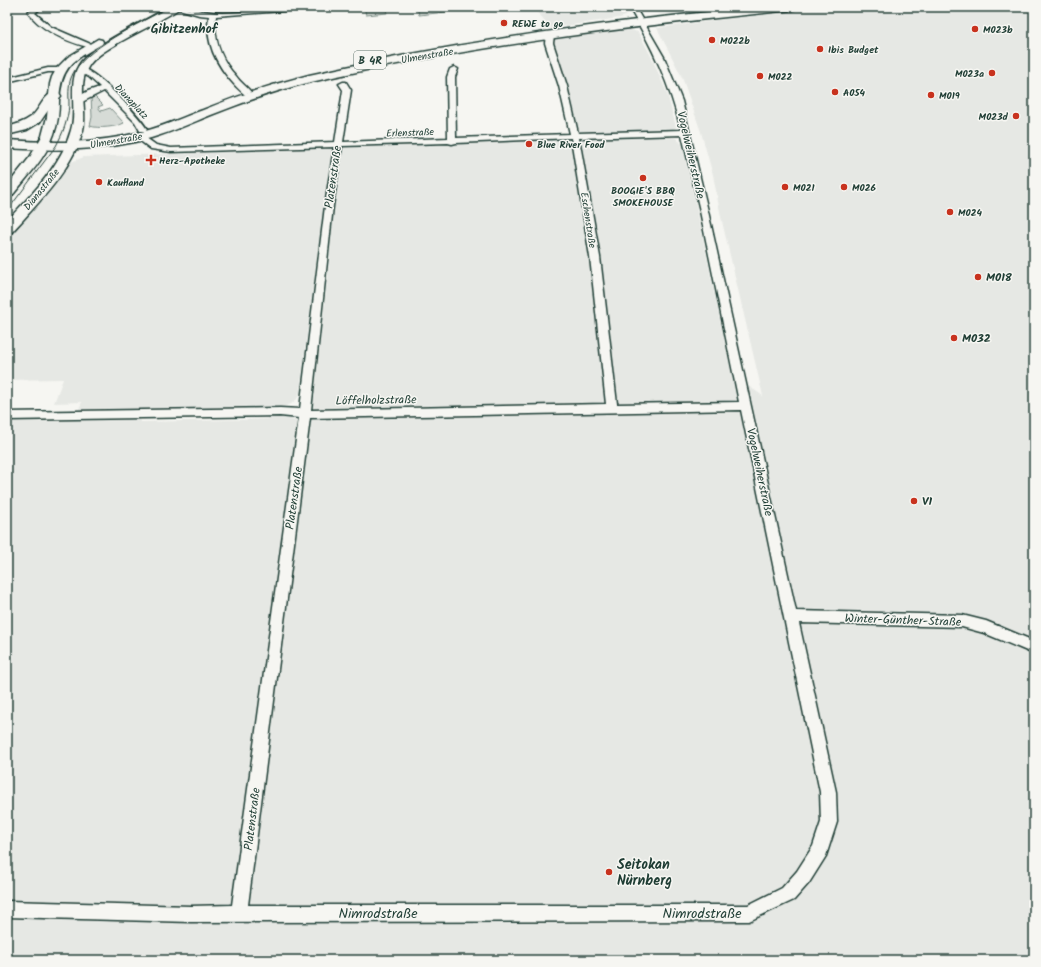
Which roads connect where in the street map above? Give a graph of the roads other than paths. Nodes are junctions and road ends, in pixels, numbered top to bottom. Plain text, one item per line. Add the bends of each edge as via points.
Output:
1 (39, 7) edge
2 (158, 7) edge
3 (175, 7) edge
4 (309, 7) edge
5 (632, 7) edge
6 (727, 7) edge
7 (793, 7) edge
8 (213, 15) junction
9 (640, 20) junction
10 (550, 35) junction
11 (91, 46) junction
12 (454, 69) dead end
13 (62, 70) junction
14 (84, 71) junction
15 (7, 80) edge
16 (344, 84) dead end
17 (105, 88) junction
18 (247, 92) junction
19 (55, 96) junction
20 (79, 100) junction
21 (140, 130) junction
22 (7, 131) edge
23 (686, 132) junction
24 (575, 136) junction
25 (45, 140) junction
26 (73, 141) junction
27 (452, 142) junction
28 (7, 144) edge
29 (338, 146) junction
30 (7, 194) edge
31 (7, 229) edge
32 (746, 406) junction
33 (612, 408) junction
34 (305, 414) junction
35 (7, 416) edge
36 (791, 617) junction
37 (1034, 648) edge
38 (7, 909) edge
39 (239, 913) junction
40 (749, 913) joint

1 - 11 street via 31,12 41,23
2 - 11 main road
3 - 8 street
3 - 14 main road via 99,52 87,62
4 - 8 street
5 - 9 street, Vogelweiherstraße
6 - 9 main road, Ulmenstraße / B 4R
7 - 9 main road, Ulmenstraße / B 4R
8 - 18 street via 211,32 216,48 228,71
9 - 10 main road, Ulmenstraße / B 4R
9 - 18 main road, Ulmenstraße / B 4R via 368,60 310,73
9 - 23 street, Vogelweiherstraße via 667,72
10 - 21 main road, Ulmenstraße / B 4R via 423,56 297,82
10 - 24 street, Eschenstraße via 549,43
11 - 13 main road via 75,56
12 - 27 street via 451,77
13 - 15 street
13 - 19 main road, Dianastraße via 56,80
14 - 17 street, Dianaplatz
14 - 20 main road, Dianastraße via 79,81
16 - 29 street, Platenstraße via 347,90
17 - 20 street, Dianaplatz
17 - 21 street, Dianaplatz
18 - 21 main road, Ulmenstraße / B 4R
19 - 22 main road via 44,106 36,119 22,127
19 - 25 main road, Dianastraße via 53,119
20 - 26 main road, Dianastraße via 79,118
21 - 26 main road, Ulmenstraße / B 4R via 101,143
21 - 29 street, Erlenstraße via 154,147 171,150
22 - 25 main road, B 4R
23 - 24 street, Erlenstraße
23 - 32 street, Vogelweiherstraße
24 - 27 street, Erlenstraße
24 - 33 street, Eschenstraße via 595,257
25 - 26 main road, B 4R
25 - 28 main road, B 4R
25 - 30 main road, Dianastraße via 32,163
26 - 31 main road, Dianastraße via 55,174
27 - 29 street, Erlenstraße
29 - 34 street, Platenstraße
32 - 33 street, Löffelholzstraße
32 - 36 street, Vogelweiherstraße
33 - 34 street, Löffelholzstraße
34 - 35 street, Löffelholzstraße via 280,412
34 - 39 street, Platenstraße
36 - 37 street, Winter-Günther-Straße via 962,621 986,627
36 - 40 street, Vogelweiherstraße via 828,792 829,822 820,850 803,877 788,894
38 - 39 street, Nimrodstraße
39 - 40 street, Nimrodstraße

